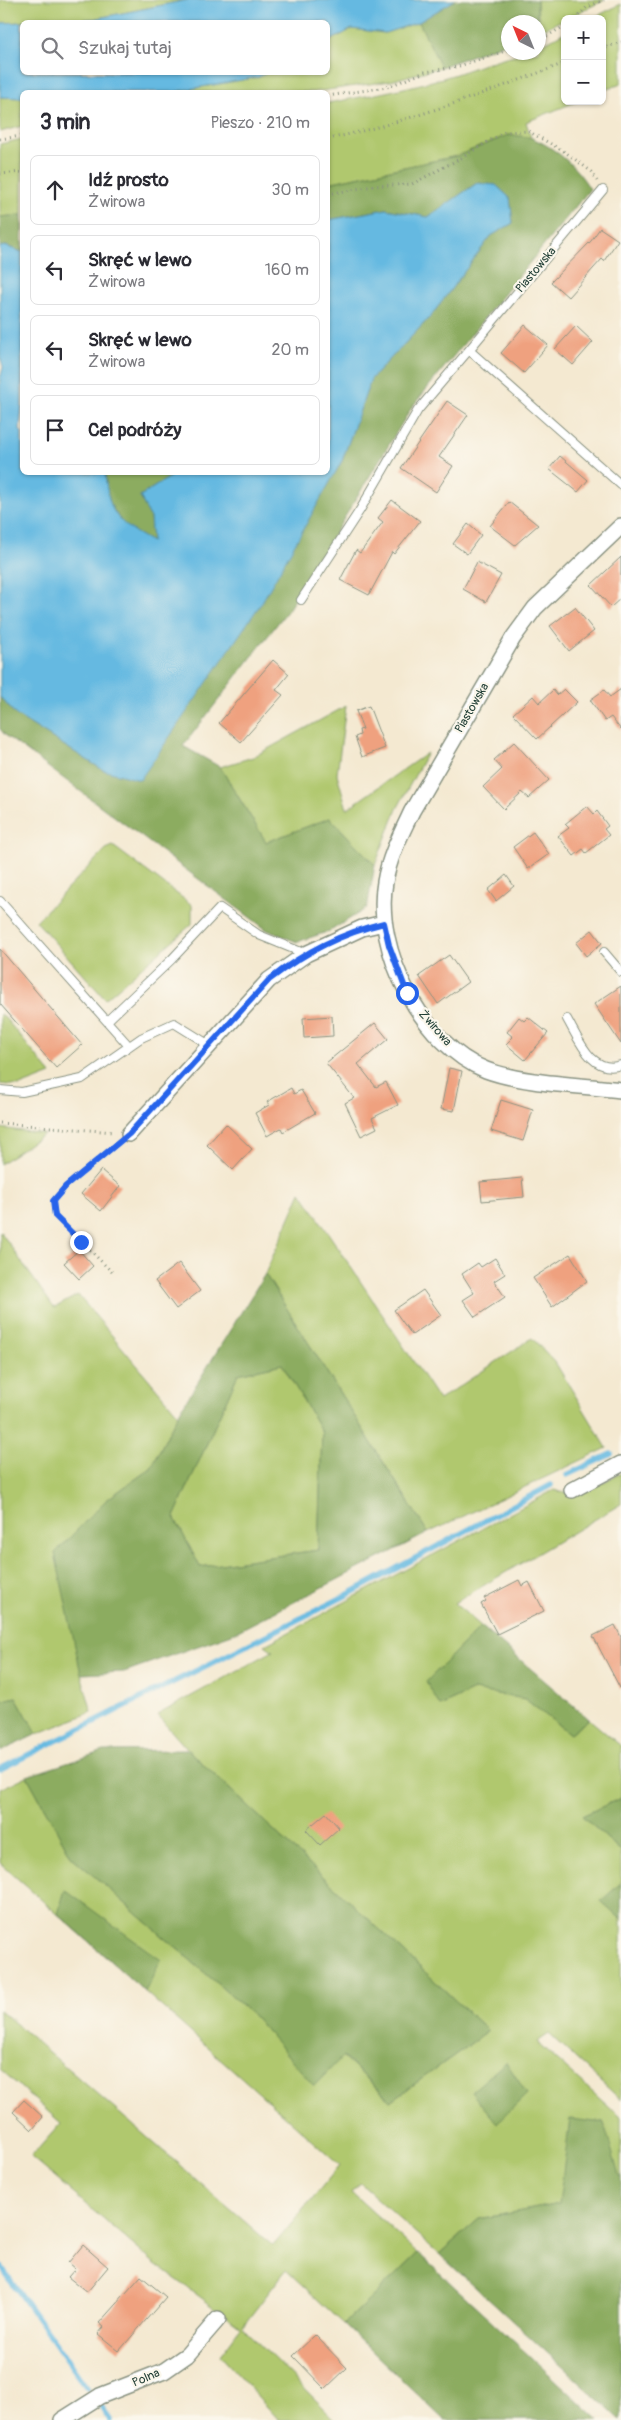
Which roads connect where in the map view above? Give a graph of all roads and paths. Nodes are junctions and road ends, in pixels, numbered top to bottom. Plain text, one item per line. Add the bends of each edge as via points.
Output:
1 (604, 0) edge
2 (579, 15) edge
3 (561, 28) edge
4 (546, 37) edge
5 (621, 42) edge
6 (606, 48) edge
7 (501, 52) edge
8 (561, 64) edge
9 (330, 96) edge
10 (20, 136) edge
11 (0, 139) edge
12 (330, 139) edge
13 (20, 172) edge
14 (0, 174) edge
15 (603, 190) joint
16 (330, 194) edge
17 (469, 350) junction
18 (621, 485) edge
19 (621, 526) edge
20 (301, 600) dead end
21 (0, 901) edge
22 (384, 923) junction
23 (604, 952) dead end
24 (306, 954) junction
25 (621, 972) edge
26 (567, 1019) dead end
27 (107, 1021) junction
28 (129, 1046) junction
29 (211, 1046) junction
30 (621, 1065) edge
31 (0, 1090) edge
32 (621, 1090) edge
33 (0, 1123) edge
34 (129, 1134) junction
35 (112, 1272) dead end
36 (621, 1464) edge
37 (572, 1490) dead end
38 (218, 2319) dead end
39 (62, 2420) edge

1 - 2 path via 587,7
3 - 4 path
5 - 6 path
7 - 9 path via 456,67 425,72 387,87
8 - 12 path via 454,104 371,130
10 - 11 path
13 - 14 path
15 - 16 path via 592,172 528,131 504,132 412,184 373,186
15 - 17 lane, Piastowska
17 - 18 lane
17 - 20 lane, Piastowska via 418,410 360,510
19 - 22 street, Piastowska via 559,583 513,638 398,839 384,883
21 - 27 lane
22 - 24 street via 362,928
22 - 32 street, Żwirowa via 407,993 432,1028 466,1059 505,1076
23 - 25 lane
24 - 27 lane via 260,935 220,908
24 - 29 street via 269,980
26 - 30 lane via 595,1062 603,1067
27 - 28 lane
28 - 29 lane via 174,1023
28 - 31 lane via 82,1079 22,1092
29 - 34 street
33 - 34 path
34 - 35 path via 66,1186 53,1201 55,1216
36 - 37 street
38 - 39 street, Polna via 187,2354 164,2371 100,2396

